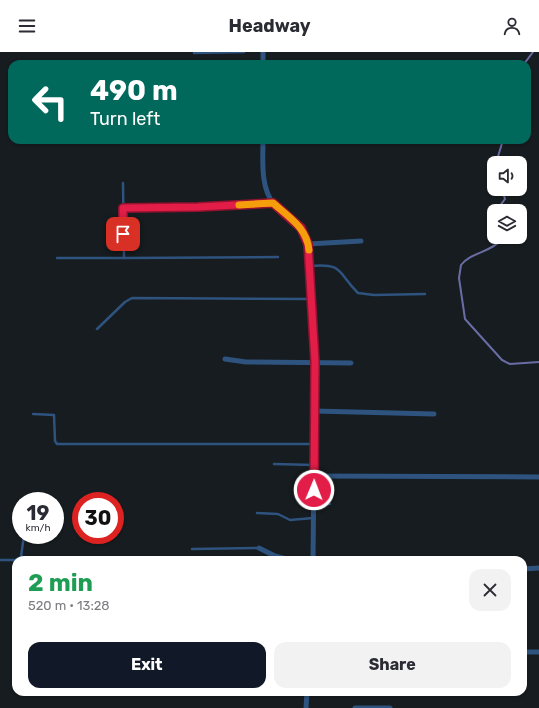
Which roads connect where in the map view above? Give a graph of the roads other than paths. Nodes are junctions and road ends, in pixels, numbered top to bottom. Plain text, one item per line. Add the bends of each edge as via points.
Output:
1 (244, 52) edge
2 (194, 53) dead end
3 (263, 144) edge
4 (123, 183) dead end
5 (273, 203) junction
6 (123, 208) junction
7 (361, 242) dead end
8 (308, 244) junction
9 (278, 257) dead end
10 (57, 258) dead end
11 (124, 258) junction
12 (310, 266) junction
13 (426, 294) dead end
14 (313, 299) junction
15 (97, 329) dead end
16 (224, 359) dead end
17 (315, 362) junction
18 (351, 363) dead end
19 (314, 412) junction
20 (32, 414) dead end
21 (434, 414) dead end
22 (315, 444) junction
23 (274, 464) dead end
24 (315, 465) junction
25 (314, 476) junction
26 (539, 477) edge
27 (314, 503) junction
28 (330, 504) dead end
29 (257, 513) dead end
30 (313, 518) junction
31 (23, 544) edge
32 (259, 548) joint
33 (192, 549) dead end
34 (21, 556) edge
35 (275, 556) edge
36 (313, 556) edge
37 (0, 560) edge
38 (12, 560) edge
39 (527, 568) edge
40 (539, 568) edge
41 (527, 652) edge
42 (539, 652) edge
43 (307, 696) edge
44 (306, 708) edge
45 (355, 708) edge
46 (390, 708) edge

1 - 2 lane
3 - 5 street via 266,187
4 - 6 lane
5 - 6 lane
5 - 8 street via 301,228
6 - 11 lane
7 - 8 street
8 - 12 street
9 - 11 lane
10 - 11 lane
12 - 13 lane via 331,265 337,268 358,293
12 - 14 street
14 - 15 lane via 132,298
14 - 17 street
16 - 17 street via 246,362
17 - 18 street
17 - 19 street
19 - 21 street
19 - 22 street
20 - 22 lane via 54,415 55,441 58,444
22 - 24 street
23 - 24 lane
24 - 25 street
25 - 26 street
25 - 27 street
27 - 28 lane
27 - 30 street
29 - 30 lane via 278,514 290,520
30 - 36 street
31 - 34 lane
32 - 33 lane
32 - 35 street
37 - 38 lane
39 - 40 street
41 - 42 street
43 - 44 street
45 - 46 street

